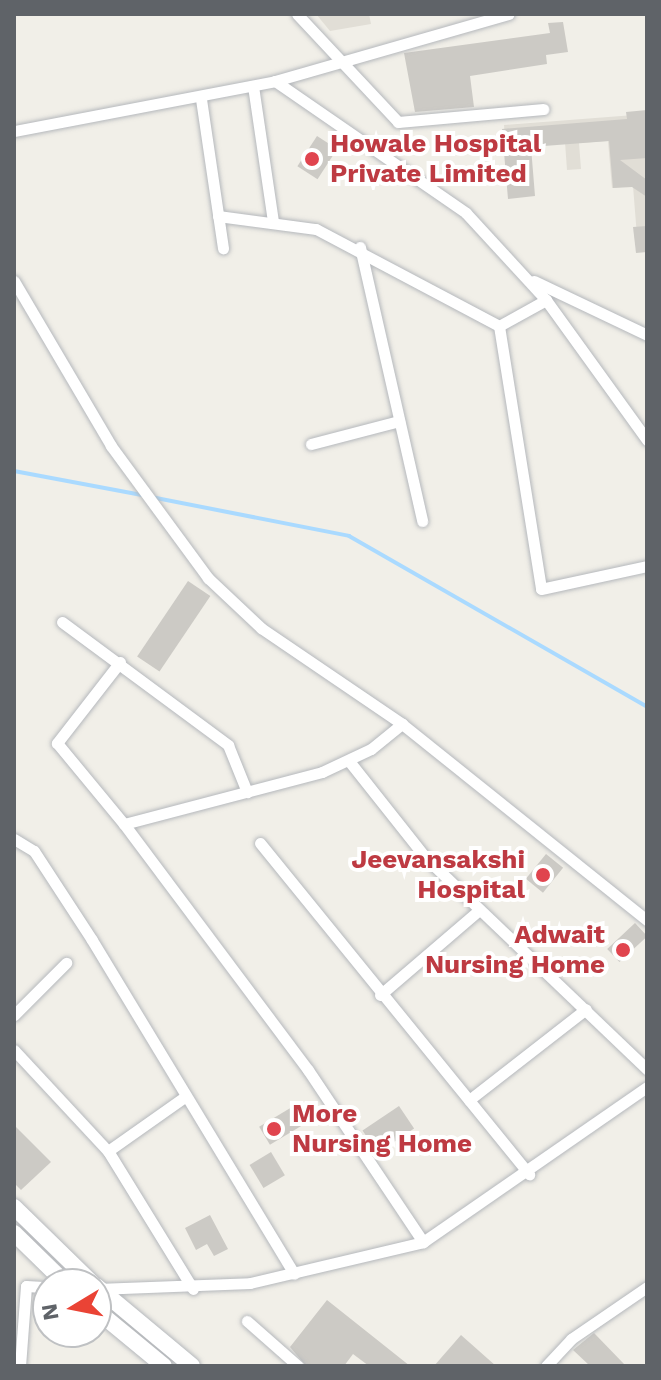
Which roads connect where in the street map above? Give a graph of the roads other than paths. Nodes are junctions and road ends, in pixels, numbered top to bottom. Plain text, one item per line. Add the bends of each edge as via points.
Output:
1 (297, 14) edge
2 (509, 14) edge
3 (338, 60) junction
4 (275, 81) junction
5 (253, 86) junction
6 (201, 99) junction
7 (543, 109) dead end
8 (14, 131) edge
9 (218, 216) junction
10 (273, 221) junction
11 (360, 247) junction
12 (223, 248) dead end
13 (526, 278) junction
14 (14, 281) edge
15 (546, 300) junction
16 (499, 326) junction
17 (647, 335) edge
18 (399, 421) junction
19 (647, 440) edge
20 (311, 444) dead end
21 (422, 521) dead end
22 (647, 566) edge
23 (62, 622) dead end
24 (120, 662) junction
25 (402, 724) junction
26 (349, 761) junction
27 (247, 792) junction
28 (124, 824) junction
29 (14, 839) edge
30 (260, 843) dead end
31 (479, 910) junction
32 (647, 920) edge
33 (66, 963) dead end
34 (380, 995) junction
35 (586, 1009) junction
36 (14, 1015) edge
37 (14, 1050) edge
38 (647, 1069) edge
39 (647, 1087) edge
40 (186, 1096) junction
41 (469, 1100) junction
42 (108, 1151) junction
43 (529, 1174) junction
44 (14, 1207) edge
45 (14, 1233) edge
46 (423, 1242) junction
47 (50, 1268) edge
48 (77, 1268) edge
49 (294, 1274) junction
50 (20, 1285) edge
51 (112, 1287) edge
52 (647, 1287) edge
53 (193, 1289) junction
54 (112, 1300) edge
55 (247, 1321) dead end
56 (112, 1323) edge
57 (20, 1366) edge
58 (164, 1366) edge
59 (192, 1366) edge
60 (298, 1366) edge
61 (546, 1366) edge

1 - 3 street
2 - 3 street
3 - 4 street
3 - 7 street via 398,122
4 - 5 street
4 - 13 street via 466,213
5 - 6 street
5 - 10 street
6 - 8 street
6 - 9 street
9 - 10 street
9 - 12 street
10 - 11 street
11 - 16 street
11 - 18 street
13 - 15 street
13 - 17 street
14 - 25 street via 119,459 208,578 261,628
15 - 16 street
15 - 19 street
16 - 22 street via 541,589
18 - 20 street
18 - 21 street
23 - 24 street
24 - 27 street via 228,745
24 - 28 street via 57,743
25 - 26 street
25 - 32 street
26 - 27 street
26 - 31 street via 425,857
27 - 28 street
28 - 46 street via 308,1070
29 - 40 street via 34,851
30 - 34 street
31 - 34 street
31 - 35 street
33 - 36 street
34 - 41 street
35 - 38 street
35 - 41 street
37 - 42 street
39 - 43 street
40 - 42 street
40 - 49 street
41 - 43 street
42 - 53 street
43 - 46 street
44 - 48 street
45 - 47 street
46 - 49 street
49 - 53 street
50 - 57 street
51 - 53 street
52 - 61 street via 592,1322
54 - 59 street
55 - 60 street
56 - 58 street

